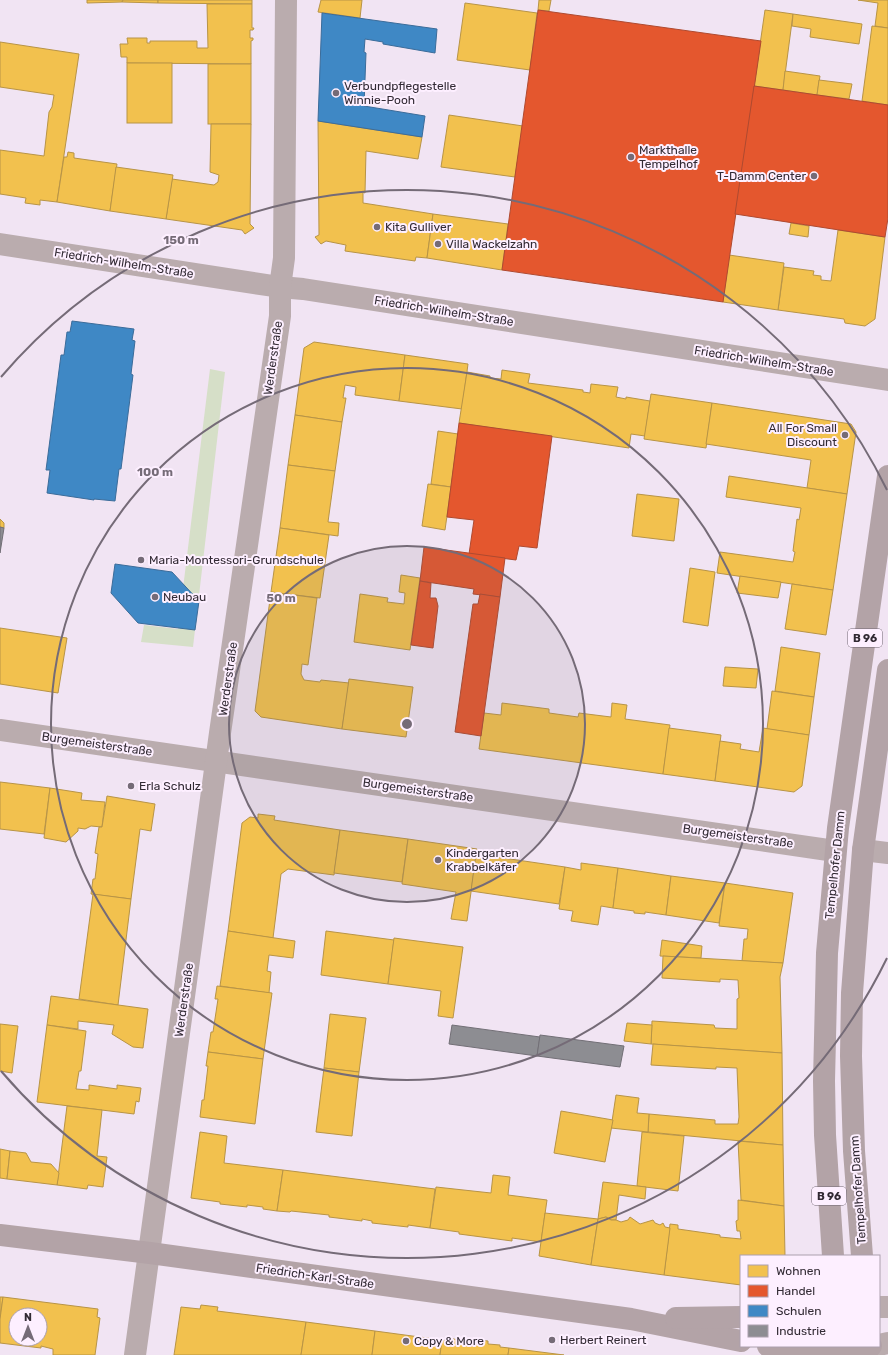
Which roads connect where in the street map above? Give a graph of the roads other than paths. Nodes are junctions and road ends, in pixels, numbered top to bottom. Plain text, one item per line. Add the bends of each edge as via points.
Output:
1 (286, 0) edge
2 (0, 244) edge
3 (280, 287) junction
4 (888, 380) edge
5 (888, 476) edge
6 (888, 670) edge
7 (0, 730) edge
8 (216, 762) junction
9 (863, 850) junction
10 (835, 851) junction
11 (888, 853) edge
12 (0, 1235) edge
13 (150, 1254) junction
14 (833, 1255) edge
15 (862, 1255) edge
16 (740, 1317) edge
17 (631, 1319) junction
18 (740, 1341) edge
19 (773, 1347) edge
20 (863, 1347) edge
21 (838, 1350) edge
22 (136, 1355) edge

1 - 3 street, Werderstraße via 284,258
2 - 3 street, Friedrich-Wilhelm-Straße
3 - 4 street, Friedrich-Wilhelm-Straße via 303,288
3 - 8 street, Werderstraße via 280,316
5 - 10 main road, Tempelhofer Damm / B 96
6 - 9 main road, Tempelhofer Damm / B 96
7 - 8 street, Burgemeisterstraße
8 - 10 street, Burgemeisterstraße
8 - 13 street, Werderstraße
9 - 11 street
9 - 15 main road, Tempelhofer Damm / B 96 via 852,993 851,1056 854,1151
10 - 14 main road, Tempelhofer Damm / B 96 via 827,953 824,1081
12 - 13 main road, Friedrich-Karl-Straße
13 - 17 main road, Friedrich-Karl-Straße
13 - 22 street, Werderstraße
16 - 17 main road, Friedrich-Karl-Straße
17 - 18 main road, Friedrich-Karl-Straße
19 - 21 main road via 798,1352
20 - 21 main road

